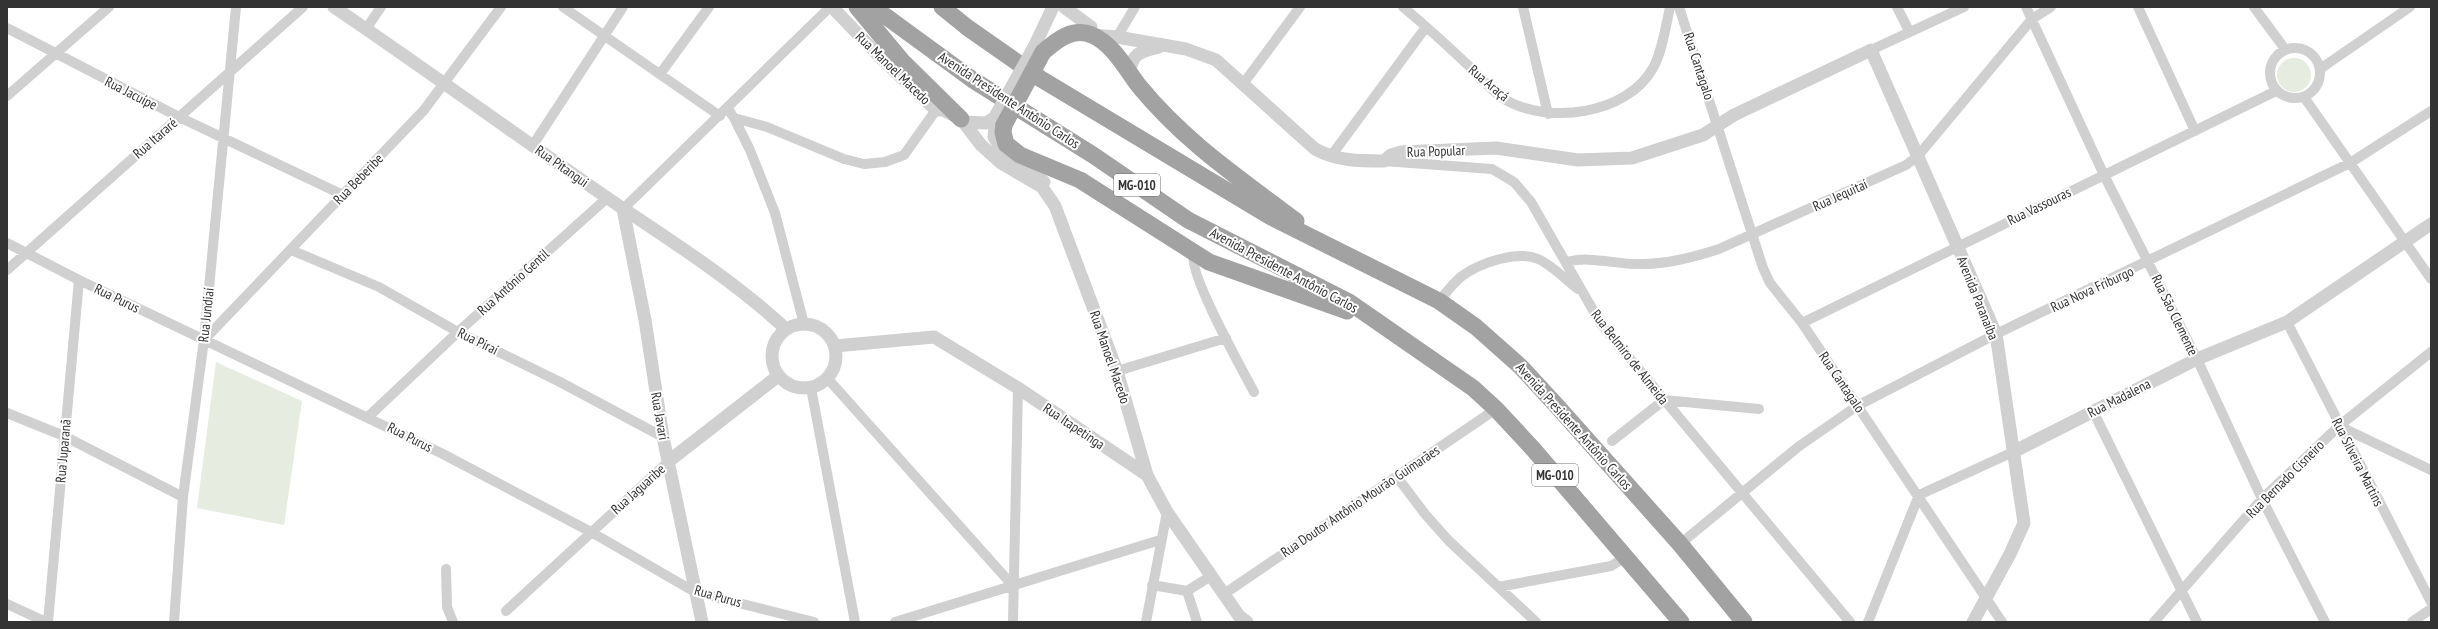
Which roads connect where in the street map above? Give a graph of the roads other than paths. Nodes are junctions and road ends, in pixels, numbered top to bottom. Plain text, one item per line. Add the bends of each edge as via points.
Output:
1 (109, 7) edge
2 (236, 7) edge
3 (303, 7) edge
4 (334, 7) edge
5 (381, 7) edge
6 (501, 7) edge
7 (563, 7) edge
8 (623, 7) edge
9 (709, 7) edge
10 (831, 7) edge
11 (857, 7) edge
12 (873, 7) edge
13 (942, 7) edge
14 (1053, 7) edge
15 (1064, 7) edge
16 (1135, 7) edge
17 (1300, 7) edge
18 (1404, 7) edge
19 (1523, 7) edge
20 (1670, 7) edge
21 (1680, 7) edge
22 (1898, 7) edge
23 (1964, 7) edge
24 (2026, 7) edge
25 (2051, 7) edge
26 (2138, 7) edge
27 (2254, 7) edge
28 (2410, 7) edge
29 (2032, 19) junction
30 (1426, 27) junction
31 (7, 28) edge
32 (366, 29) junction
33 (1909, 31) junction
34 (1100, 33) junction
35 (604, 35) junction
36 (1163, 46) junction
37 (1038, 50) junction
38 (1871, 50) junction
39 (2285, 50) junction
40 (55, 54) junction
41 (2320, 69) junction
42 (230, 73) junction
43 (1130, 73) junction
44 (660, 74) junction
45 (1243, 84) junction
46 (444, 85) junction
47 (2276, 91) junction
48 (7, 96) edge
49 (2304, 97) junction
50 (936, 110) junction
51 (2431, 111) edge
52 (724, 112) junction
53 (1548, 114) junction
54 (179, 117) junction
55 (734, 118) junction
56 (998, 119) junction
57 (963, 120) junction
58 (1718, 126) junction
59 (2195, 131) junction
60 (225, 138) junction
61 (533, 145) junction
62 (1331, 156) junction
63 (1917, 158) junction
64 (1384, 161) junction
65 (2350, 163) junction
66 (2104, 175) junction
67 (343, 195) junction
68 (607, 198) junction
69 (623, 208) junction
70 (2431, 224) edge
71 (1752, 234) junction
72 (1068, 240) junction
73 (2404, 241) junction
74 (7, 243) edge
75 (1328, 245) junction
76 (1957, 246) junction
77 (291, 250) junction
78 (26, 253) junction
79 (1194, 253) junction
80 (1566, 262) junction
81 (2149, 262) junction
82 (7, 270) edge
83 (2431, 279) edge
84 (79, 280) junction
85 (1581, 291) junction
86 (1440, 301) junction
87 (2287, 322) junction
88 (1802, 323) junction
89 (804, 324) junction
90 (1383, 327) junction
91 (786, 329) junction
92 (458, 332) junction
93 (1996, 334) junction
94 (1226, 338) junction
95 (204, 340) junction
96 (835, 346) junction
97 (2431, 352) edge
98 (2197, 359) junction
99 (1117, 371) junction
100 (778, 376) junction
101 (828, 379) junction
102 (810, 388) junction
103 (1018, 388) junction
104 (1254, 392) dead end
105 (1664, 400) junction
106 (1857, 406) junction
107 (1496, 408) junction
108 (1759, 409) dead end
109 (2093, 411) junction
110 (7, 413) edge
111 (368, 416) junction
112 (2340, 426) junction
113 (64, 436) junction
114 (663, 437) junction
115 (1612, 441) dead end
116 (2013, 452) junction
117 (669, 460) junction
118 (2431, 470) edge
119 (1147, 475) junction
120 (1397, 477) junction
121 (1743, 492) junction
122 (1919, 495) junction
123 (183, 497) junction
124 (2262, 499) junction
125 (1166, 512) junction
126 (591, 532) junction
127 (1160, 540) junction
128 (1680, 544) junction
129 (1626, 557) junction
130 (446, 569) dead end
131 (1211, 576) junction
132 (1152, 585) junction
133 (1014, 587) junction
134 (1498, 587) junction
135 (1187, 591) junction
136 (2183, 591) junction
137 (695, 592) junction
138 (1224, 594) junction
139 (1985, 598) junction
140 (2431, 602) edge
141 (7, 604) edge
142 (2431, 609) edge
143 (506, 611) dead end
144 (47, 622) edge
145 (174, 622) edge
146 (453, 622) edge
147 (702, 622) edge
148 (814, 622) edge
149 (855, 622) edge
150 (895, 622) edge
151 (1013, 622) edge
152 (1146, 622) edge
153 (1197, 622) edge
154 (1247, 622) edge
155 (1536, 622) edge
156 (1681, 622) edge
157 (1744, 622) edge
158 (1850, 622) edge
159 (1868, 622) edge
160 (1973, 622) edge
161 (2002, 622) edge
162 (2154, 622) edge
163 (2197, 622) edge
164 (2325, 622) edge
165 (2412, 622) edge

1 - 40 street
2 - 42 street, Rua Jundiaí
3 - 42 street, Rua Itararé
4 - 32 street, Rua Pitangui
5 - 32 street
6 - 46 street, Rua Beberibe
7 - 35 street
8 - 35 street
9 - 44 street
10 - 50 street, Rua Manoel Macedo
10 - 52 street
11 - 57 highway via 902,61
12 - 90 highway, Avenida Presidente Antônio Carlos / MG-010 via 973,80 1093,155 1188,220 1349,302
13 - 75 highway, Avenida Presidente Antônio Carlos via 1041,79 1270,216
14 - 37 street
15 - 34 street, Rua Popular
16 - 34 street
17 - 45 street
18 - 30 street, Rua Araçá
19 - 53 street
20 - 53 street, Rua Araçá via 1653,68 1641,85 1603,106 1570,113
21 - 58 street, Rua Cantagalo
22 - 33 street
23 - 33 street
24 - 29 street, Rua São Clemente
25 - 29 street, Rua Jequitaí
26 - 59 street
27 - 39 street
28 - 41 street
29 - 63 street, Rua Jequitaí
29 - 66 street, Rua São Clemente
30 - 53 street, Rua Araçá via 1503,98 1525,109
30 - 62 street
31 - 40 street, Rua Jacuípe
32 - 46 street, Rua Pitangui
33 - 38 street
34 - 36 street, Rua Popular
34 - 37 highway via 1070,33
34 - 43 highway via 1107,46
35 - 44 street
35 - 61 street
36 - 43 street, Rua Popular via 1136,54 1131,61
36 - 45 street, Rua Popular via 1202,53 1216,60
37 - 56 highway, bridge
38 - 58 street via 1734,115
38 - 63 street, Avenida Paranaíba
39 - 41 street via 2300,48 2308,51 2318,62
39 - 47 street via 2278,54 2270,68 2269,76
40 - 48 street
40 - 54 street, Rua Jacuípe
41 - 49 street via 2317,86
42 - 54 street, Rua Itararé
42 - 60 street, Rua Jundiaí
43 - 75 highway via 1180,132
44 - 52 street
45 - 62 street, Rua Popular via 1315,148
46 - 61 street, Rua Pitangui
46 - 67 street, Rua Beberibe via 424,110
47 - 49 street via 2289,98
47 - 59 street, Rua Vassouras
49 - 65 street
50 - 55 street via 904,155 885,162 864,164 844,159 767,127
50 - 57 street, Rua Manoel Macedo via 943,110
51 - 65 street, Rua Nova Friburgo
52 - 55 street
52 - 69 street
54 - 60 street, Rua Jacuípe
54 - 78 street, Rua Itararé
55 - 89 street via 750,150 775,213
56 - 57 street via 986,123
56 - 72 street, Rua Manoel Macedo via 994,137 1005,153 1027,166 1045,182 1058,201
56 - 79 highway via 1006,144 1020,155 1080,180
57 - 72 street, Rua Manoel Macedo via 981,145 1001,163 1042,187 1056,206
58 - 64 street, Rua Popular via 1703,135 1632,158 1578,160 1496,148 1402,152 1391,155
58 - 71 street, Rua Cantagalo
59 - 66 street, Rua Vassouras
60 - 67 street, Rua Jacuípe
60 - 95 street, Rua Jundiaí
61 - 68 street, Rua Pitangui
62 - 64 street, Rua Popular via 1350,161
63 - 71 street, Rua Jequitaí
63 - 76 street, Avenida Paranaíba
64 - 80 street, Rua Belmiro de Almeida via 1492,169 1514,182 1531,202
65 - 73 street
65 - 81 street, Rua Nova Friburgo
66 - 76 street, Rua Vassouras
66 - 81 street, Rua São Clemente
67 - 77 street, Rua Beberibe
68 - 69 street, Rua Pitangui
68 - 92 street, Rua Antônio Gentil
69 - 91 street, Rua Pitangui via 747,294
69 - 114 street, Rua Javari via 645,320
70 - 73 street, Rua Madalena
71 - 80 street, Rua Jequitaí via 1713,251 1663,263 1634,264 1588,259
71 - 88 street, Rua Cantagalo via 1770,283
72 - 99 street, Rua Manoel Macedo
73 - 83 street
73 - 87 street, Rua Madalena
74 - 78 street, Rua Purus
75 - 86 highway, Avenida Presidente Antônio Carlos
76 - 88 street, Rua Vassouras
76 - 93 street, Avenida Paranaíba
77 - 92 street, Rua Piraí via 379,287
77 - 95 street, Rua Beberibe
78 - 82 street, Rua Itararé
78 - 84 street, Rua Purus
79 - 90 highway via 1209,262 1338,307
79 - 94 street via 1193,265 1200,285
80 - 85 street, Rua Belmiro de Almeida
81 - 93 street, Rua Nova Friburgo
81 - 98 street, Rua São Clemente
84 - 95 street, Rua Purus
84 - 113 street, Rua Juparanã
85 - 86 street via 1538,259 1524,256 1507,258 1476,268 1463,276
85 - 105 street, Rua Belmiro de Almeida via 1600,324
86 - 128 highway, Avenida Presidente Antônio Carlos via 1476,327 1521,367
87 - 98 street, Rua Madalena
87 - 112 street, Rua Silveira Martins
88 - 106 street, Rua Cantagalo
89 - 91 street
89 - 96 street via 823,330
90 - 107 highway, Avenida Presidente Antônio Carlos / MG-010 via 1473,388
91 - 100 street via 777,339 772,351 772,364
92 - 111 street, Rua Antônio Gentil
92 - 114 street, Rua Piraí
93 - 106 street, Rua Nova Friburgo
93 - 116 street, Avenida Paranaíba
94 - 99 street
94 - 104 street
95 - 111 street, Rua Purus
95 - 123 street, Rua Jundiaí
96 - 101 street via 837,357
96 - 103 street, Rua Itapetinga via 934,337
97 - 112 street, Rua Bernado Cisneiro
98 - 109 street, Rua Madalena
98 - 124 street, Rua São Clemente
99 - 119 street, Rua Manoel Macedo
100 - 102 street via 787,384 798,388
100 - 117 street, Rua Jaguaribe
101 - 102 street
101 - 133 street
102 - 149 street
103 - 119 street, Rua Itapetinga
103 - 133 street
105 - 108 street
105 - 115 street
105 - 121 street, Rua Belmiro de Almeida
106 - 121 street, Rua Nova Friburgo via 1798,447
106 - 122 street, Rua Cantagalo
107 - 120 street, Rua Doutor Antônio Mourão Guimarães
107 - 129 highway, Avenida Presidente Antônio Carlos / MG-010
109 - 116 street, Rua Madalena
109 - 136 street
110 - 113 street
111 - 126 street, Rua Purus
112 - 118 street
112 - 124 street, Rua Bernado Cisneiro
112 - 140 street, Rua Silveira Martins
113 - 123 street
113 - 144 street, Rua Juparanã
114 - 117 street, Rua Javari
116 - 122 street, Rua Madalena
116 - 139 street, Avenida Paranaíba via 2024,523
117 - 126 street, Rua Jaguaribe
117 - 137 street, Rua Javari
119 - 125 street, Rua Itapetinga
120 - 134 street via 1425,514
120 - 138 street, Rua Doutor Antônio Mourão Guimarães
121 - 128 street, Rua Nova Friburgo
121 - 158 street, Rua Belmiro de Almeida
122 - 139 street, Rua Cantagalo
122 - 159 street
123 - 145 street, Rua Jundiaí
124 - 136 street, Rua Bernado Cisneiro
124 - 164 street, Rua São Clemente
125 - 127 street
125 - 131 street, Rua Itapetinga
126 - 137 street, Rua Purus
126 - 143 street, Rua Jaguaribe
127 - 132 street
127 - 133 street
128 - 157 highway, Avenida Presidente Antônio Carlos
129 - 134 street via 1611,566
129 - 156 highway, Avenida Presidente Antônio Carlos / MG-010
130 - 146 street via 447,607
131 - 135 street
131 - 138 street, Rua Itapetinga
132 - 135 street
132 - 152 street
133 - 150 street
133 - 151 street
134 - 155 street
135 - 153 street
136 - 162 street, Rua Bernado Cisneiro
136 - 163 street
137 - 147 street, Rua Javari
137 - 148 street, Rua Purus
138 - 154 street, Rua Itapetinga via 1239,616
139 - 160 street, Avenida Paranaíba
139 - 161 street, Rua Cantagalo
141 - 144 street
142 - 165 street

